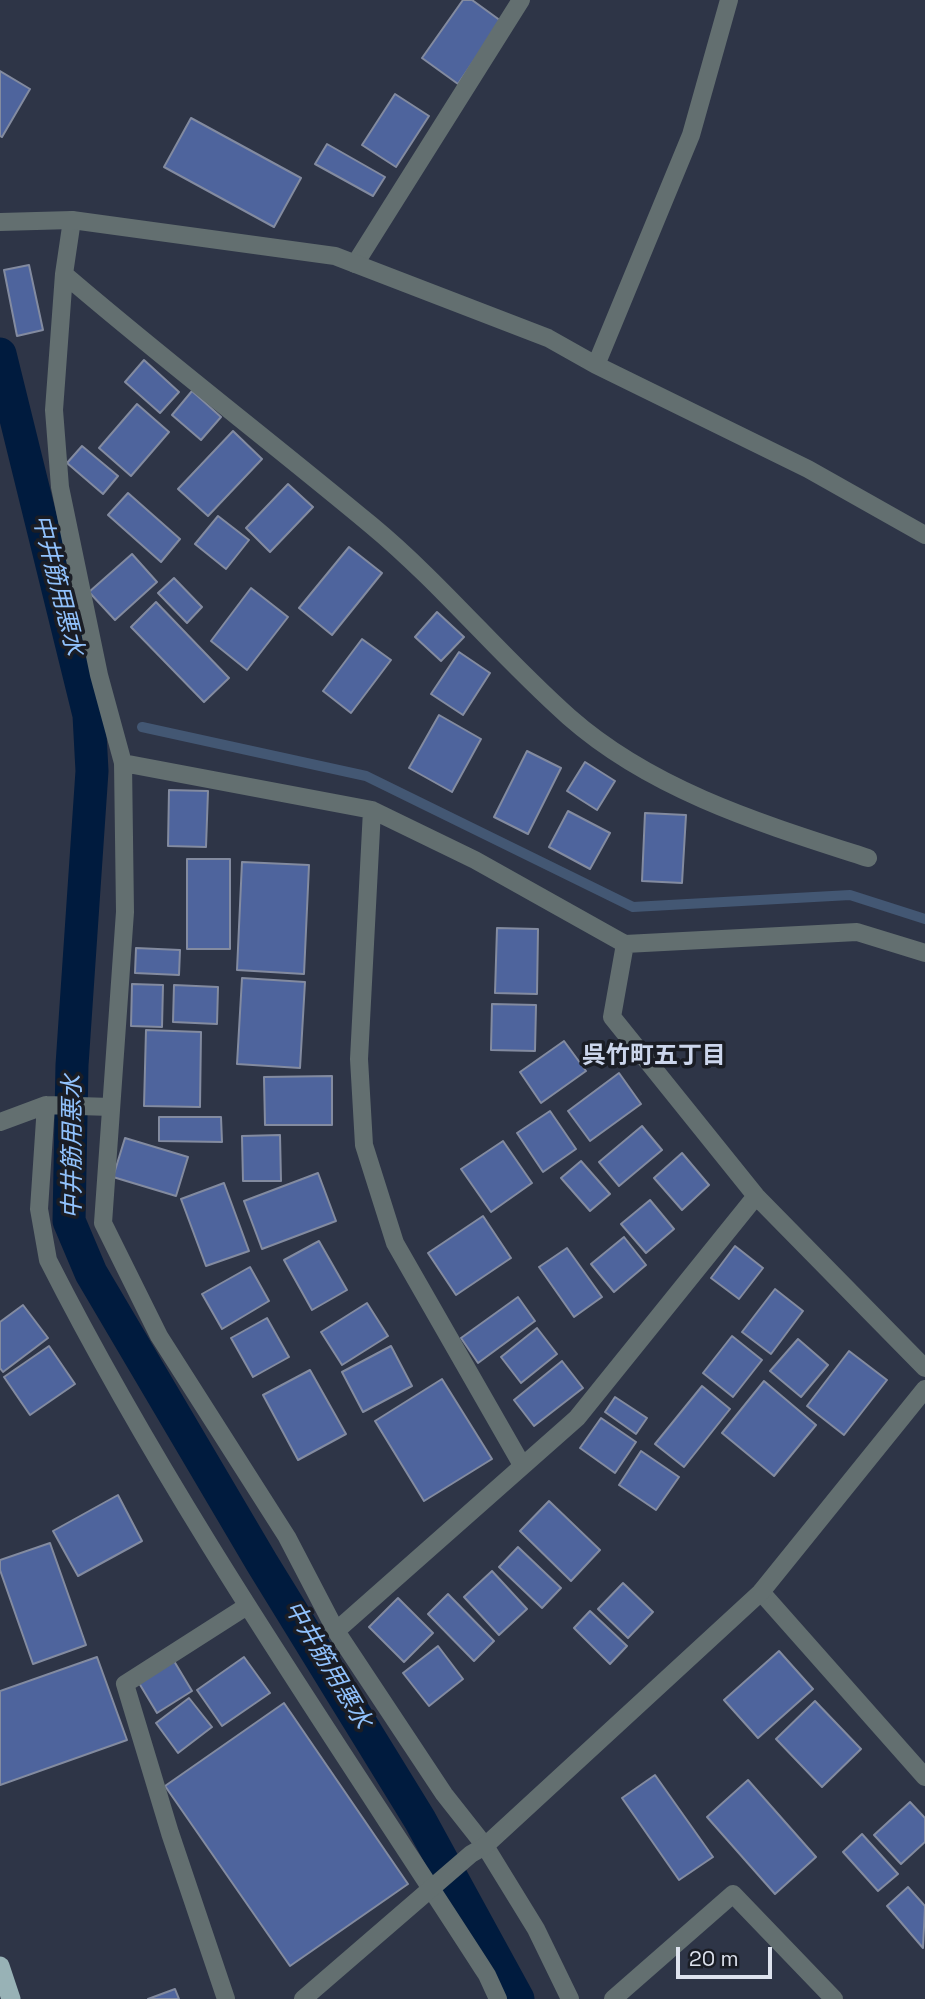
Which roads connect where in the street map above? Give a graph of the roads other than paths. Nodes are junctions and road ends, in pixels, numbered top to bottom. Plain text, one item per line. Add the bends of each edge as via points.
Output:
1 (521, 0) edge
2 (729, 0) edge
3 (72, 220) junction
4 (0, 222) edge
5 (355, 264) junction
6 (64, 274) junction
7 (596, 365) junction
8 (925, 535) edge
9 (123, 763) junction
10 (372, 810) junction
11 (868, 858) dead end
12 (625, 944) junction
13 (925, 953) edge
14 (46, 1105) junction
15 (111, 1107) junction
16 (0, 1122) edge
17 (756, 1196) junction
18 (925, 1368) edge
19 (925, 1389) edge
20 (522, 1465) junction
21 (761, 1592) junction
22 (247, 1606) junction
23 (336, 1631) junction
24 (925, 1777) edge
25 (478, 1850) junction
26 (436, 1885) junction
27 (0, 1966) edge
28 (11, 1999) edge
29 (226, 1999) edge
30 (303, 1999) edge
31 (498, 1999) edge
32 (570, 1999) edge
33 (612, 1999) edge
34 (834, 1999) edge

1 - 5 street
2 - 7 street via 691,135
3 - 4 street
3 - 5 street via 335,256
3 - 6 street
5 - 7 street via 548,338
6 - 9 street via 54,410 60,487 99,675
6 - 11 street via 374,527 570,718 661,781 785,831
7 - 8 street via 808,468
9 - 10 street
9 - 15 street via 125,912
10 - 12 street via 475,860
10 - 20 street via 359,1059 364,1144 395,1243
12 - 13 street via 857,932
12 - 17 street via 612,1017
14 - 15 street
14 - 16 street
14 - 22 street via 39,1209 48,1260 202,1537
15 - 23 street via 103,1223 159,1336 287,1537
17 - 18 street
17 - 20 street via 577,1418
19 - 21 street
20 - 23 street
21 - 24 street
21 - 25 street
22 - 26 street
22 - 29 street via 125,1684
23 - 25 street
25 - 26 street
25 - 32 street via 536,1929
26 - 30 street
26 - 31 street
27 - 28 highway
33 - 34 street via 733,1894

